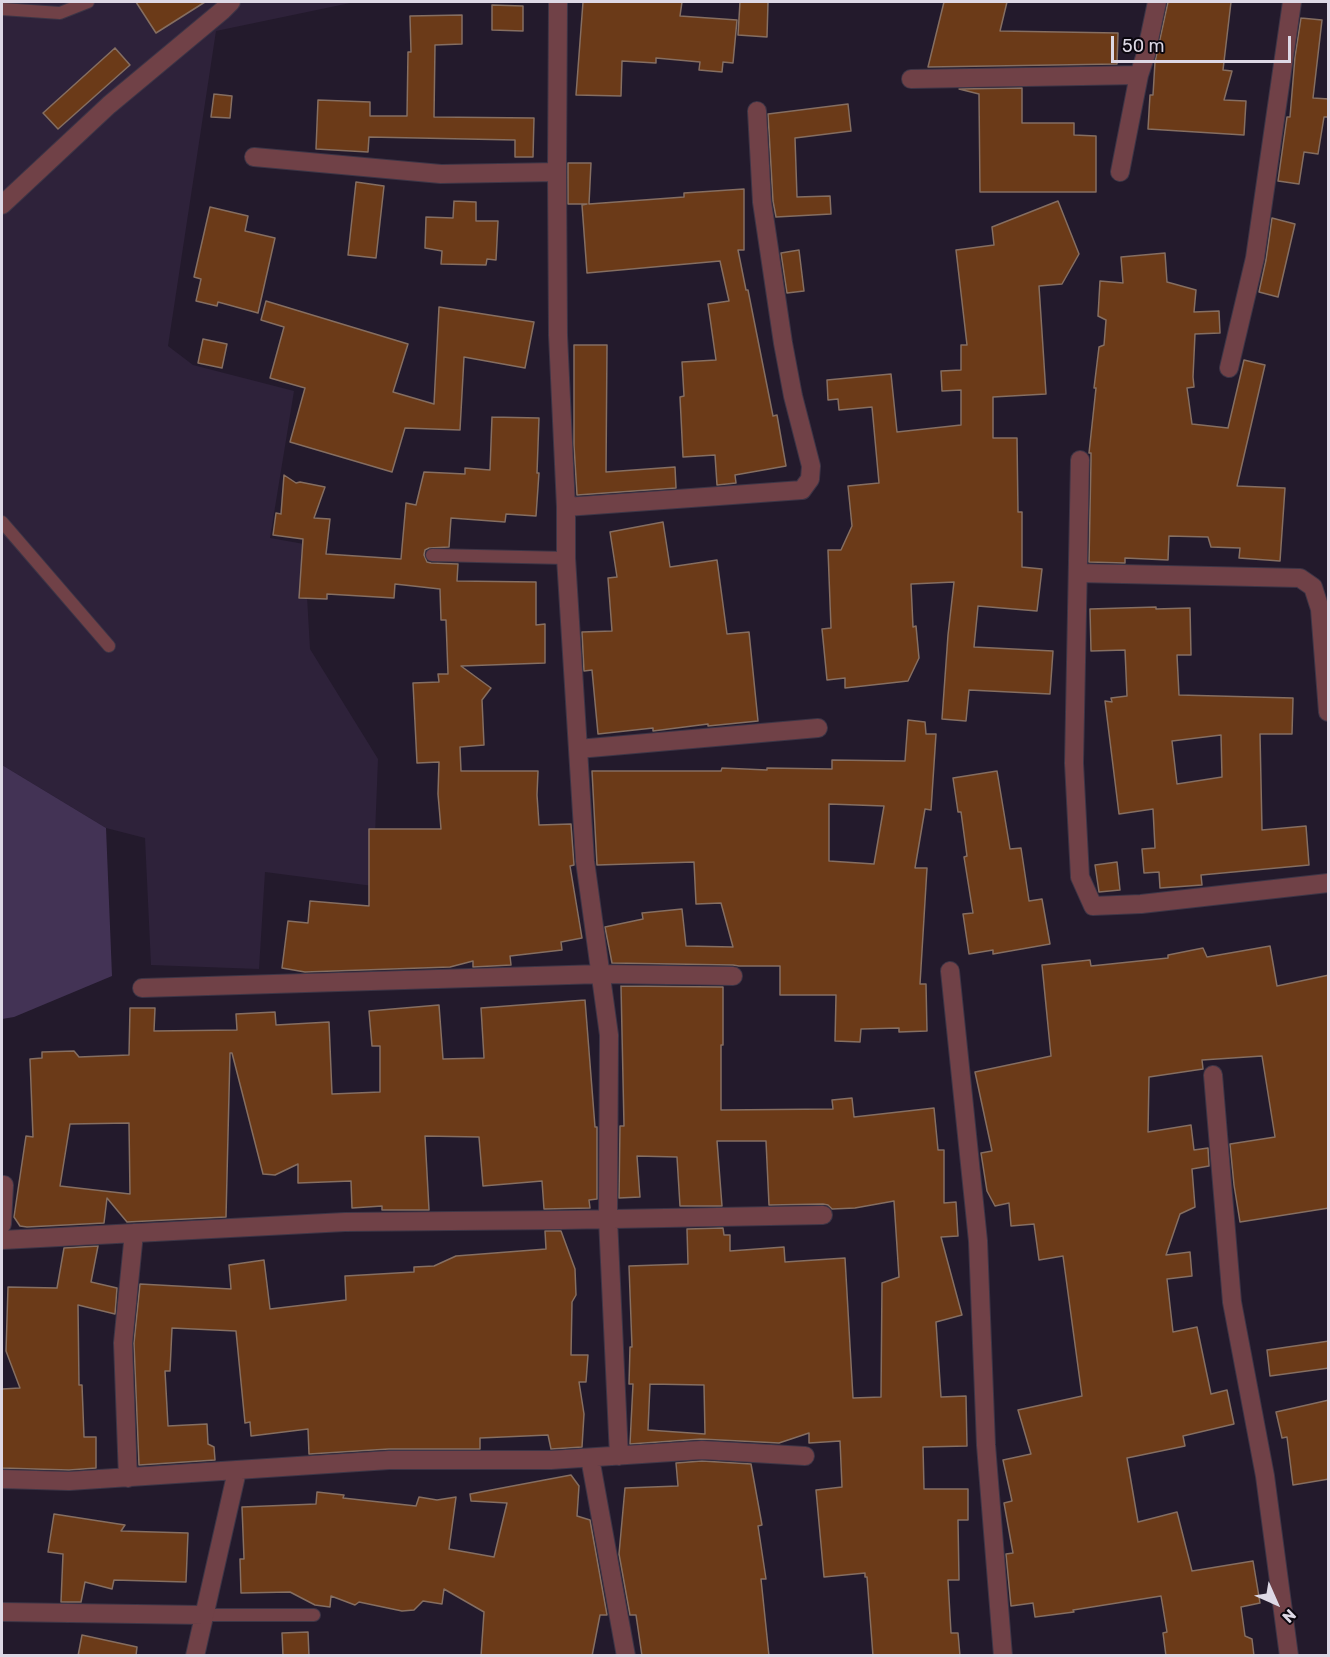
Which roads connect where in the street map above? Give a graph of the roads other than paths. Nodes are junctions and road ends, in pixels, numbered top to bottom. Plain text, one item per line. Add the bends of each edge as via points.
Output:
1 (88, 2) edge
2 (231, 2) edge
3 (558, 2) edge
4 (1157, 2) edge
5 (1292, 2) edge
6 (2, 9) edge
7 (1139, 75) junction
8 (911, 79) dead end
9 (757, 111) dead end
10 (254, 157) dead end
11 (557, 172) junction
12 (1120, 172) dead end
13 (2, 205) edge
14 (1229, 368) dead end
15 (1080, 460) dead end
16 (566, 507) junction
17 (2, 522) edge
18 (432, 555) dead end
19 (566, 558) junction
20 (1078, 573) junction
21 (109, 646) dead end
22 (1329, 712) edge
23 (818, 728) dead end
24 (578, 749) junction
25 (1329, 883) edge
26 (950, 971) dead end
27 (601, 974) junction
28 (733, 975) dead end
29 (141, 988) dead end
30 (1213, 1075) dead end
31 (4, 1185) dead end
32 (823, 1215) dead end
33 (608, 1219) junction
34 (2, 1224) edge
35 (134, 1233) junction
36 (2, 1240) edge
37 (619, 1455) junction
38 (805, 1456) dead end
39 (590, 1458) junction
40 (237, 1471) junction
41 (128, 1478) junction
42 (2, 1479) edge
43 (2, 1612) edge
44 (203, 1615) junction
45 (314, 1615) dead end
46 (195, 1656) edge
47 (626, 1656) edge
48 (1003, 1656) edge
49 (1289, 1656) edge

1 - 6 lane via 60,13
2 - 13 street via 109,105
3 - 11 street
4 - 7 street
5 - 14 street via 1255,258
7 - 8 street
7 - 12 street
9 - 16 street via 762,202 783,342 811,466 810,479 802,490
10 - 11 street via 441,174
11 - 16 street via 558,335
15 - 20 street
16 - 19 street
17 - 21 lane
18 - 19 lane
19 - 24 street
20 - 22 street via 1300,578 1313,587 1320,609
20 - 25 street via 1074,764 1080,877 1093,906
23 - 24 street
24 - 27 street via 585,861
26 - 48 street via 978,1241 986,1445
27 - 28 street
27 - 29 street
27 - 33 street via 609,1035
30 - 49 street via 1232,1302 1265,1476
31 - 34 street
32 - 33 street
33 - 35 street via 345,1222
33 - 37 street
35 - 36 street
35 - 41 street via 123,1343
37 - 38 street via 702,1450
37 - 39 street
39 - 40 street via 388,1460
39 - 47 street
40 - 41 street
40 - 44 street
41 - 42 street
43 - 44 street
44 - 45 lane
44 - 46 street

